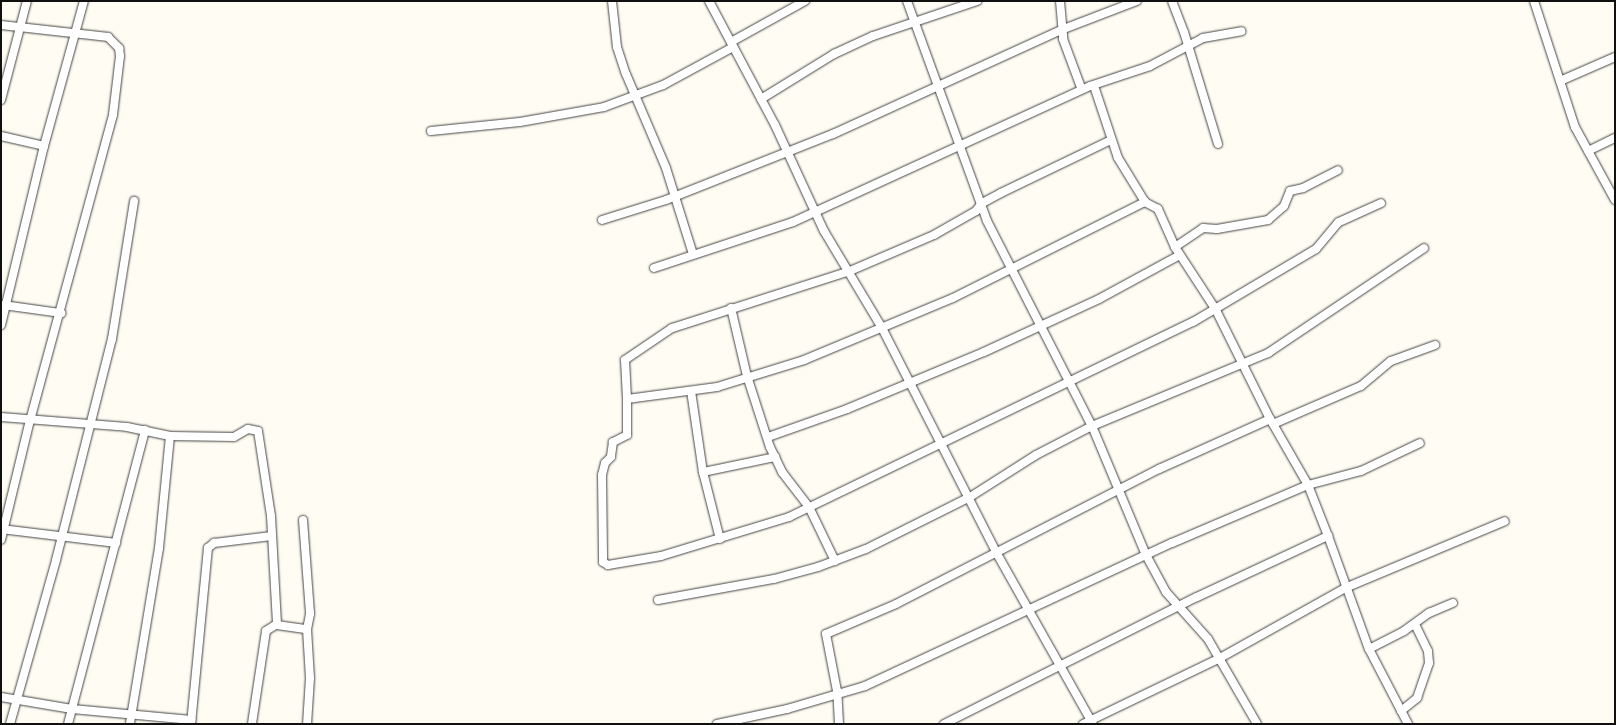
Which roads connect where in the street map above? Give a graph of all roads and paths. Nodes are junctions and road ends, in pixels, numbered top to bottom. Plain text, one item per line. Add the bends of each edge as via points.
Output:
1 (26, 1) edge
2 (84, 1) edge
3 (612, 1) edge
4 (708, 1) edge
5 (804, 1) edge
6 (907, 1) edge
7 (977, 1) edge
8 (1060, 1) edge
9 (1137, 1) edge
10 (1172, 1) edge
11 (1534, 1) edge
12 (913, 22) junction
13 (1, 25) edge
14 (20, 28) junction
15 (1061, 30) junction
16 (1241, 31) dead end
17 (75, 33) junction
18 (732, 44) junction
19 (1188, 46) junction
20 (1615, 57) edge
21 (1560, 81) junction
22 (1094, 86) junction
23 (938, 88) junction
24 (1082, 90) junction
25 (634, 98) junction
26 (761, 99) junction
27 (1, 100) edge
28 (431, 132) dead end
29 (1, 136) edge
30 (1615, 138) edge
31 (1111, 140) junction
32 (1218, 144) dead end
33 (44, 146) junction
34 (958, 147) junction
35 (788, 150) junction
36 (1588, 151) junction
37 (1338, 170) dead end
38 (676, 196) junction
39 (1615, 200) edge
40 (134, 201) dead end
41 (1145, 202) junction
42 (982, 203) junction
43 (1381, 203) dead end
44 (816, 212) junction
45 (602, 220) dead end
46 (1175, 247) junction
47 (1424, 248) dead end
48 (693, 254) junction
49 (1180, 255) junction
50 (654, 268) dead end
51 (1011, 268) junction
52 (850, 271) junction
53 (4, 305) edge
54 (731, 308) junction
55 (1216, 310) junction
56 (61, 312) junction
57 (1, 324) edge
58 (1040, 324) junction
59 (882, 328) junction
60 (1435, 345) dead end
61 (1242, 363) junction
62 (747, 376) junction
63 (910, 381) junction
64 (1069, 382) junction
65 (691, 392) junction
66 (627, 399) junction
67 (1, 416) edge
68 (30, 420) junction
69 (1272, 421) junction
70 (89, 424) junction
71 (1092, 426) junction
72 (145, 430) junction
73 (170, 436) junction
74 (768, 437) junction
75 (942, 442) junction
76 (1420, 443) dead end
77 (775, 457) junction
78 (702, 472) junction
79 (1308, 485) junction
80 (1120, 490) junction
81 (970, 498) junction
82 (809, 507) junction
83 (303, 520) dead end
84 (1505, 521) dead end
85 (2, 529) edge
86 (62, 535) junction
87 (272, 536) junction
88 (1328, 536) junction
89 (720, 539) junction
90 (1, 540) edge
91 (116, 543) junction
92 (996, 552) junction
93 (1146, 555) junction
94 (835, 561) junction
95 (1345, 588) junction
96 (658, 600) dead end
97 (1453, 603) dead end
98 (1178, 606) junction
99 (1028, 610) junction
100 (1415, 624) junction
101 (277, 625) junction
102 (307, 629) junction
103 (1369, 649) junction
104 (1220, 658) junction
105 (1060, 666) junction
106 (837, 696) junction
107 (1, 697) edge
108 (17, 699) junction
109 (72, 709) junction
110 (1401, 711) junction
111 (132, 715) junction
112 (191, 722) edge
113 (1089, 723) edge
114 (1254, 723) edge
115 (10, 724) edge
116 (68, 724) edge
117 (130, 724) edge
118 (252, 724) edge
119 (307, 724) edge
120 (717, 724) edge
121 (839, 724) edge
122 (944, 724) edge
123 (1408, 724) edge

1 - 14 street
2 - 17 street
3 - 25 street via 617,47
4 - 18 street
5 - 18 street
6 - 12 street
7 - 12 street
8 - 15 street
9 - 15 street
10 - 19 street
11 - 21 street
12 - 23 street
12 - 26 street via 834,54
13 - 14 street
14 - 17 street
14 - 27 street
15 - 23 street
15 - 24 street
16 - 19 street via 1202,38
17 - 33 street
17 - 56 street via 108,37 119,48 120,56 113,115
18 - 25 street
18 - 26 street
19 - 22 street via 1150,66 1110,77
19 - 32 street
20 - 21 street
21 - 36 street via 1575,127
22 - 24 street
22 - 31 street
23 - 34 street
23 - 35 street
24 - 34 street
25 - 28 street via 572,114
25 - 38 street via 655,139
26 - 35 street
29 - 33 street
30 - 36 street
31 - 41 street
31 - 42 street
33 - 53 street
34 - 42 street
34 - 44 street
35 - 38 street
35 - 44 street
36 - 39 street
37 - 46 street via 1290,191 1284,206 1268,220 1217,229 1203,228
38 - 45 street
38 - 48 street
40 - 70 street via 114,330
41 - 46 street via 1158,208
41 - 51 street
42 - 51 street via 987,221
42 - 52 street via 976,211 934,235
43 - 55 street via 1339,222 1316,249
44 - 48 street via 774,229
44 - 52 street
46 - 49 street
47 - 61 street via 1282,344
48 - 50 street
49 - 55 street
49 - 58 street via 1099,299
51 - 58 street
51 - 59 street
52 - 54 street
52 - 59 street
53 - 56 street
53 - 57 street
54 - 62 street
54 - 66 street via 672,328 627,358 624,364
55 - 61 street
55 - 64 street
56 - 68 street
58 - 63 street via 984,352
58 - 64 street
59 - 62 street via 804,360
59 - 63 street
60 - 69 street via 1391,361 1361,386
61 - 69 street
61 - 71 street
62 - 65 street
62 - 74 street
63 - 74 street via 847,409
63 - 75 street
64 - 71 street
64 - 75 street
65 - 66 street
65 - 78 street
66 - 89 street via 627,435 612,442 611,458 602,475 600,510 604,564 617,565 661,556
67 - 68 street
68 - 70 street
68 - 85 street
69 - 79 street
69 - 80 street
70 - 72 street
70 - 86 street
71 - 80 street
71 - 81 street via 1036,456
72 - 73 street
72 - 91 street
73 - 87 street via 234,437 248,429 257,429
73 - 111 street via 159,548
74 - 77 street
75 - 81 street
75 - 82 street
76 - 79 street via 1361,471
77 - 78 street
77 - 82 street
78 - 89 street
79 - 88 street
79 - 93 street
80 - 92 street
80 - 93 street
81 - 92 street
81 - 94 street
82 - 89 street via 772,524
82 - 94 street
83 - 102 street via 310,614
84 - 95 street
85 - 86 street
85 - 90 street
86 - 91 street
86 - 108 street
87 - 101 street
87 - 112 street via 214,543 208,548
88 - 95 street
88 - 98 street
91 - 109 street
92 - 99 street
92 - 106 street via 896,604 826,634
93 - 98 street via 1166,592
93 - 99 street
94 - 96 street via 774,579
95 - 103 street
95 - 104 street
97 - 100 street via 1429,613
98 - 104 street via 1208,639
98 - 105 street
99 - 105 street
99 - 106 street
100 - 103 street
100 - 110 street via 1428,651 1429,663 1417,698
101 - 102 street
101 - 118 street via 266,631
102 - 119 street via 310,678
103 - 110 street
104 - 113 street
104 - 114 street
105 - 113 street
105 - 122 street
106 - 120 street
106 - 121 street
107 - 108 street
108 - 109 street
108 - 115 street
109 - 111 street
109 - 116 street
110 - 123 street
111 - 112 street
111 - 117 street

